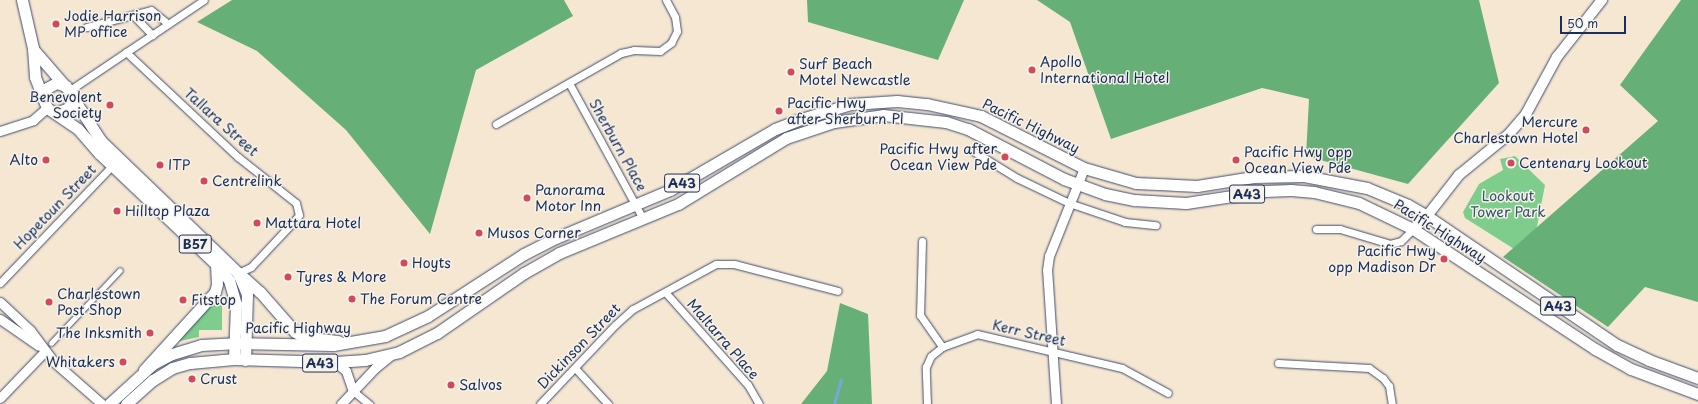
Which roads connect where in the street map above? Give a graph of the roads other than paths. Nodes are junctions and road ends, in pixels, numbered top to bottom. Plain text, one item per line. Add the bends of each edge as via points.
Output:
1 (22, 0) edge
2 (204, 0) edge
3 (666, 0) edge
4 (1602, 0) edge
5 (133, 15) junction
6 (168, 24) junction
7 (87, 27) dead end
8 (152, 35) junction
9 (33, 48) junction
10 (126, 52) junction
11 (569, 83) junction
12 (70, 91) junction
13 (48, 106) junction
14 (496, 124) dead end
15 (0, 131) edge
16 (973, 151) dead end
17 (112, 166) junction
18 (1084, 168) junction
19 (1076, 184) junction
20 (1069, 203) junction
21 (635, 204) junction
22 (1427, 216) junction
23 (643, 219) junction
24 (1156, 225) dead end
25 (1316, 229) dead end
26 (1413, 229) junction
27 (922, 241) dead end
28 (216, 264) junction
29 (120, 270) dead end
30 (238, 273) junction
31 (0, 283) edge
32 (838, 291) dead end
33 (666, 292) junction
34 (0, 302) edge
35 (10, 313) junction
36 (1, 320) edge
37 (51, 343) dead end
38 (234, 343) junction
39 (353, 343) junction
40 (246, 344) junction
41 (942, 347) junction
42 (45, 351) junction
43 (1052, 351) junction
44 (393, 354) junction
45 (234, 359) junction
46 (245, 360) junction
47 (335, 362) junction
48 (1278, 363) dead end
49 (575, 368) junction
50 (144, 370) junction
51 (1698, 378) edge
52 (353, 392) junction
53 (1168, 393) dead end
54 (1698, 394) edge
55 (0, 398) edge
56 (102, 404) edge
57 (109, 404) edge
58 (126, 404) edge
59 (341, 404) edge
60 (369, 404) edge
61 (540, 404) edge
62 (608, 404) edge
63 (759, 404) edge
64 (927, 404) edge
65 (1056, 404) edge
66 (1392, 404) edge

1 - 9 main road, B57
2 - 6 street
3 - 11 street via 675,17 677,30 671,43 660,51 634,50 621,53
4 - 22 main road via 1557,57 1526,114 1508,135 1458,175
5 - 6 street via 151,10
5 - 7 street
5 - 8 street
6 - 8 street
8 - 10 street
9 - 12 main road, B57
9 - 13 main road, B57 via 35,77
10 - 12 street
10 - 30 street, Tallara Street via 238,157 292,198 299,209 295,220 251,267
11 - 14 street
11 - 21 street, Sherburn Place
12 - 13 main road via 69,108
12 - 13 main road via 51,85
12 - 30 main road, B57 via 101,141
13 - 15 street via 33,120
13 - 17 main road, B57 via 78,128
16 - 20 street via 1005,172
17 - 28 main road, B57
17 - 31 street, Hopetoun Street
18 - 19 street
18 - 21 main road, Pacific Highway / A43 via 981,116 927,104 851,104 801,118 775,129 670,190
18 - 22 main road, Pacific Highway / A43 via 1110,177 1163,186 1197,186 1278,175 1324,178 1383,194
19 - 20 street
19 - 23 main road, Pacific Highway / A43 via 968,129 940,121 883,115 834,122 786,138 710,187
19 - 26 main road, Pacific Highway / A43 via 1105,194 1158,202 1186,202 1264,191 1314,192 1359,203
20 - 24 street via 1125,222
20 - 43 street via 1049,256 1047,270
21 - 23 street, Sherburn Place
21 - 39 main road, Pacific Highway / A43 via 582,225 524,254 412,325 385,336
22 - 26 main road
22 - 51 main road, Pacific Highway / A43 via 1617,345
23 - 44 main road, Pacific Highway / A43 via 559,253 524,273 437,333
25 - 26 street via 1340,229 1390,244 1401,241
26 - 54 main road, Pacific Highway / A43 via 1595,349 1630,369
27 - 41 street via 920,315
28 - 38 main road, B57 via 229,280 235,299
28 - 50 main road via 218,284 215,292
29 - 37 street
30 - 39 main road via 260,292 294,332 304,337
30 - 40 main road, B57 via 247,294
32 - 33 street, Dickinson Street via 734,264 716,264
33 - 49 street, Dickinson Street via 633,309 615,324
33 - 63 street, Maltarra Place via 748,385
34 - 35 street
35 - 36 street via 8,318
35 - 42 street via 30,330
36 - 42 street
38 - 40 main road, Pacific Highway / A43
38 - 45 main road, B57
38 - 50 main road, Pacific Highway / A43 via 201,345 182,350
39 - 40 main road, Pacific Highway / A43 via 332,346
40 - 46 main road, B57
41 - 43 street, Kerr Street via 977,334
41 - 64 street, Kerr Street via 931,356 926,367
42 - 55 street
42 - 56 street
43 - 53 street, Kerr Street via 1122,368
43 - 65 street
44 - 47 main road, Pacific Highway / A43
44 - 52 street via 375,368
45 - 46 main road, Pacific Highway / A43
45 - 58 main road, Pacific Highway / A43 via 198,361 172,368 152,380
46 - 47 main road, Pacific Highway / A43
47 - 52 street via 348,375
48 - 66 street via 1369,368 1383,378 1388,386
49 - 61 street, Dickinson Street
49 - 62 street
50 - 57 main road, Pacific Highway / A43
52 - 59 street
52 - 60 street

